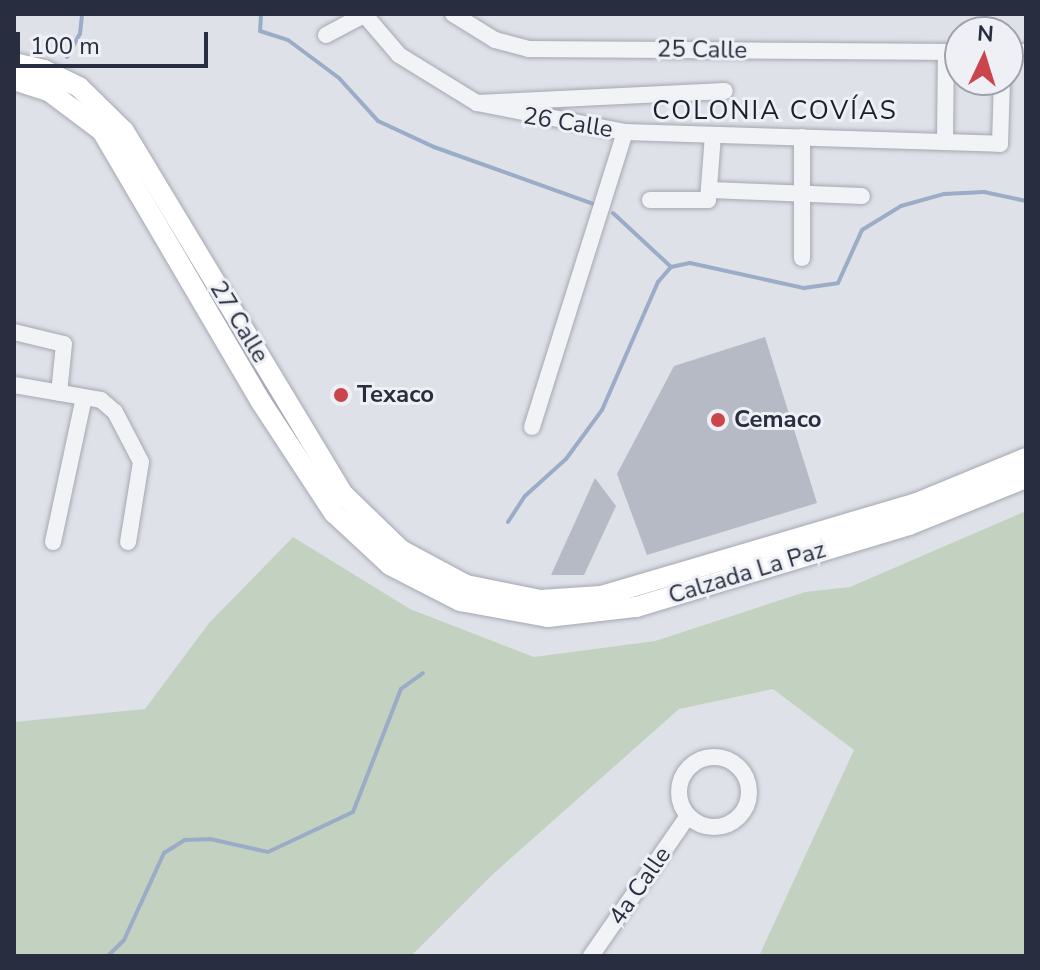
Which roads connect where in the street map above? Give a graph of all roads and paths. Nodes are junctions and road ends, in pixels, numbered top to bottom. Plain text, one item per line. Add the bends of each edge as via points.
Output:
1 (364, 14) edge
2 (453, 14) edge
3 (326, 35) dead end
4 (944, 52) edge
5 (14, 63) edge
6 (14, 80) edge
7 (725, 91) dead end
8 (949, 96) edge
9 (1002, 96) edge
10 (477, 103) junction
11 (625, 132) junction
12 (713, 135) junction
13 (802, 137) junction
14 (945, 142) junction
15 (710, 190) junction
16 (804, 193) junction
17 (862, 196) dead end
18 (650, 200) dead end
19 (802, 258) dead end
20 (14, 332) edge
21 (14, 385) edge
22 (59, 393) junction
23 (84, 397) junction
24 (532, 427) dead end
25 (1026, 458) edge
26 (1026, 478) edge
27 (53, 542) dead end
28 (128, 542) dead end
29 (463, 593) junction
30 (688, 816) junction
31 (591, 956) edge

1 - 3 street
1 - 10 street, 26 Calle via 399,55
2 - 4 street, 25 Calle via 495,40 528,49
5 - 29 main road, 27 Calle via 79,87 117,122 344,495 401,550
6 - 29 main road, 27 Calle via 50,92 102,131 261,402 334,513 390,565
7 - 10 street
8 - 14 street
9 - 14 street, 26 Calle via 1000,144
10 - 11 street, 26 Calle
11 - 12 street, 26 Calle
11 - 24 street
12 - 13 street, 26 Calle
12 - 15 street
13 - 14 street, 26 Calle
13 - 16 street
15 - 16 street
15 - 18 street via 704,201
16 - 17 street
16 - 19 street
20 - 22 street via 64,344
21 - 22 street
22 - 23 street
23 - 27 street
23 - 28 street via 111,407 141,462
25 - 29 main road, Calzada La Paz via 905,507 601,596 540,600
26 - 29 main road, Calzada La Paz via 909,525 636,607 548,617
30 - 30 street via 709,827 732,822 747,805 743,772 725,758 691,764 679,784
30 - 31 street, 4a Calle

